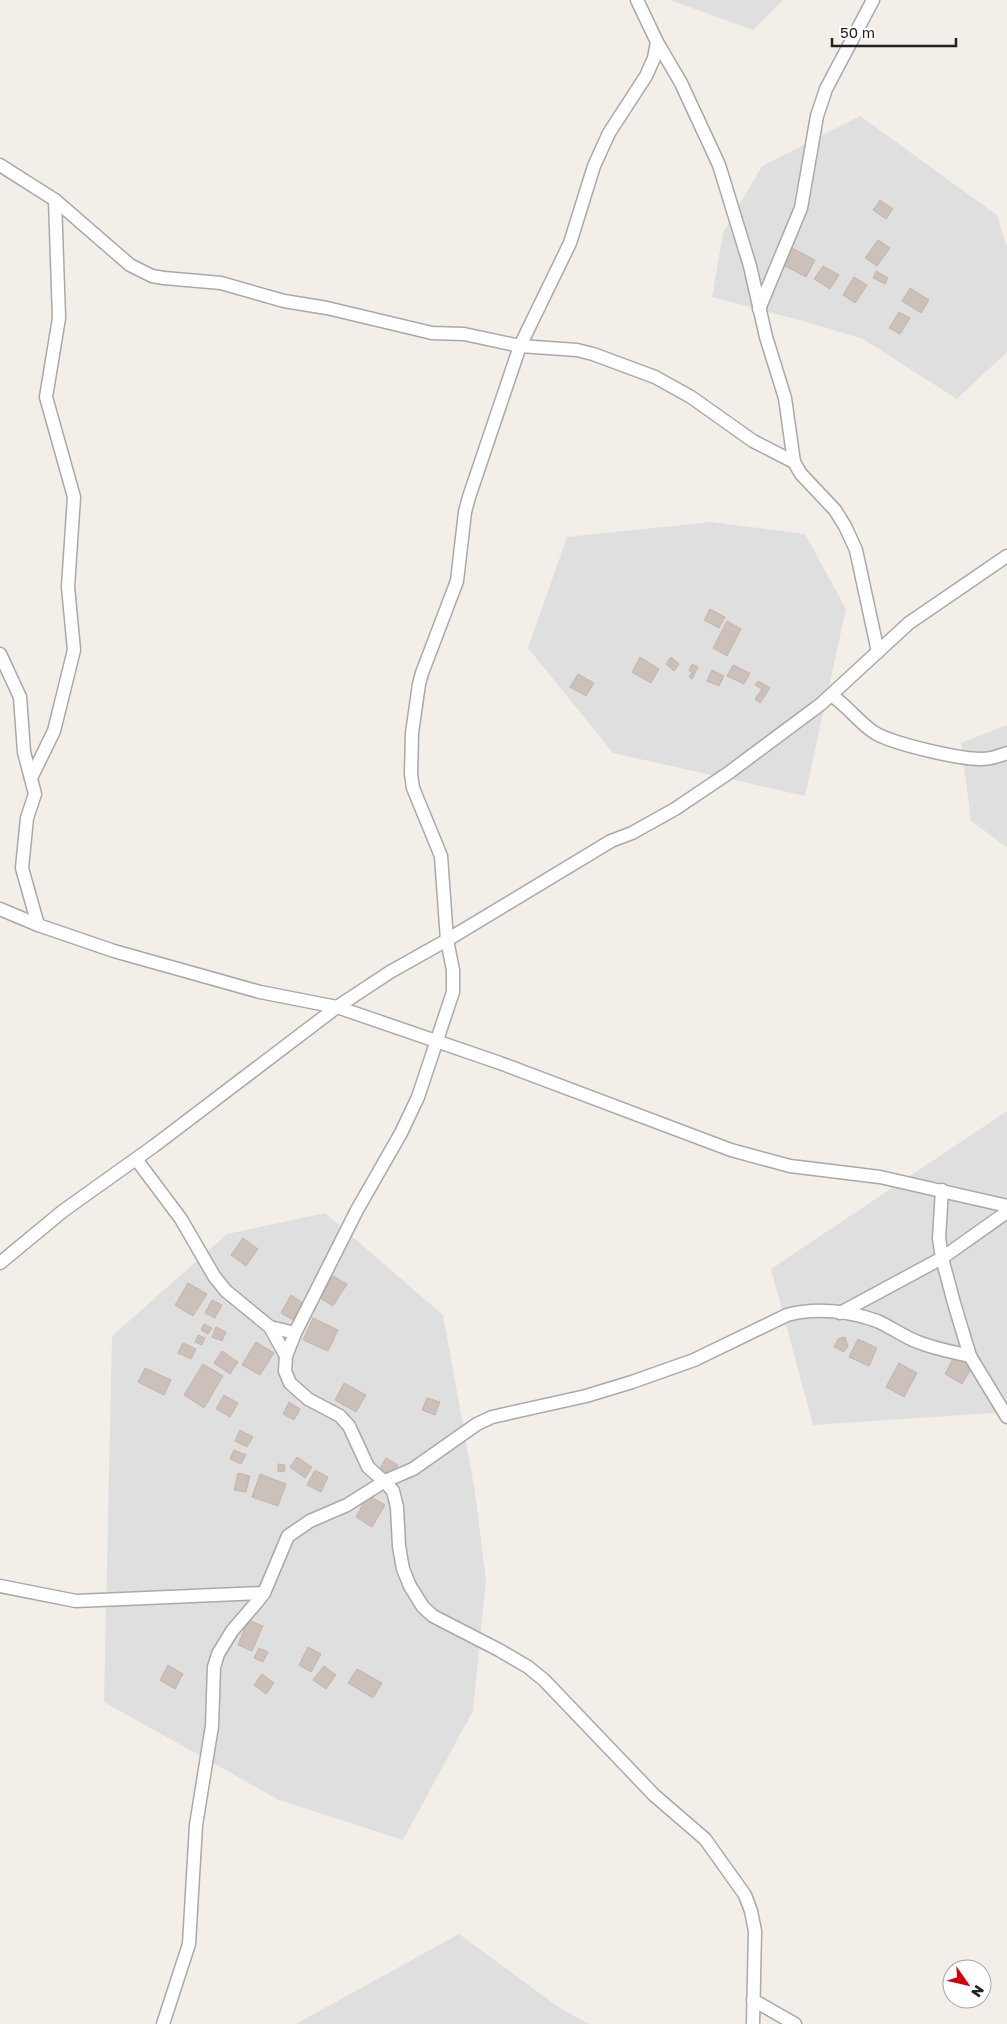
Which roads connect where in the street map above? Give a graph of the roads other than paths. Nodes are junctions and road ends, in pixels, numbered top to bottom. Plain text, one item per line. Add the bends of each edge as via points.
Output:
1 (637, 0) edge
2 (873, 0) edge
3 (657, 42) junction
4 (0, 165) edge
5 (55, 200) junction
6 (759, 309) junction
7 (520, 346) junction
8 (794, 462) junction
9 (1007, 556) edge
10 (878, 652) junction
11 (0, 654) edge
12 (831, 695) junction
13 (1007, 753) edge
14 (31, 778) junction
15 (0, 909) edge
16 (38, 925) junction
17 (447, 940) junction
18 (337, 1007) junction
19 (437, 1041) junction
20 (136, 1159) junction
21 (942, 1190) junction
22 (1007, 1206) edge
23 (1007, 1212) edge
24 (942, 1258) junction
25 (0, 1262) edge
26 (840, 1313) junction
27 (270, 1327) junction
28 (294, 1333) junction
29 (286, 1356) junction
30 (970, 1356) junction
31 (1007, 1417) edge
32 (385, 1482) junction
33 (0, 1586) edge
34 (264, 1593) junction
35 (753, 2000) junction
36 (163, 2024) edge
37 (753, 2024) edge
38 (795, 2024) edge

1 - 3 street
2 - 6 street via 826,89 817,116 801,208
3 - 6 street via 681,83 719,164 750,266
3 - 7 street via 646,76 609,133 594,166 570,244
4 - 5 street
5 - 7 street via 124,260 152,276 221,283 284,301 432,333 482,337
5 - 14 street via 58,318 46,398 74,498 68,587 74,650 54,730
6 - 8 street via 785,398
7 - 8 street via 577,350 655,377 691,397 753,441
7 - 17 street via 469,497 457,581 422,673 412,733 413,788 441,856
8 - 10 street via 809,483 836,510 856,550
9 - 10 street via 914,619
10 - 12 street
11 - 14 street via 20,697 24,752
12 - 13 street via 868,727 888,739 962,758 983,759
12 - 17 street via 700,793 640,829 611,841
14 - 16 street via 35,794 27,818 22,868
15 - 16 street
16 - 18 street via 114,951 260,992
17 - 18 street
17 - 19 street via 453,970 453,992
18 - 19 street
18 - 20 street
19 - 21 street via 768,1161 880,1177
19 - 28 street via 418,1097 401,1133
20 - 25 street via 63,1211
20 - 27 street via 181,1219 214,1276 226,1291
21 - 22 street
21 - 24 street via 939,1238
23 - 24 street
24 - 26 street
24 - 30 street
26 - 30 street via 878,1322 941,1350
26 - 32 street via 814,1310 787,1315 694,1360 632,1382 492,1417 413,1469
27 - 28 street
27 - 29 street
28 - 29 street
29 - 32 street via 285,1371 290,1383 308,1399 340,1416 349,1426 368,1467
30 - 31 street
32 - 34 street via 288,1536
32 - 35 street via 393,1491 397,1507 404,1570 423,1607 433,1616 528,1667 544,1680 634,1775 705,1839 717,1854 745,1894 751,1911 755,1931
33 - 34 street via 76,1600
34 - 36 street via 232,1631 214,1667 212,1726 196,1825 189,1944
35 - 37 street
35 - 38 street

